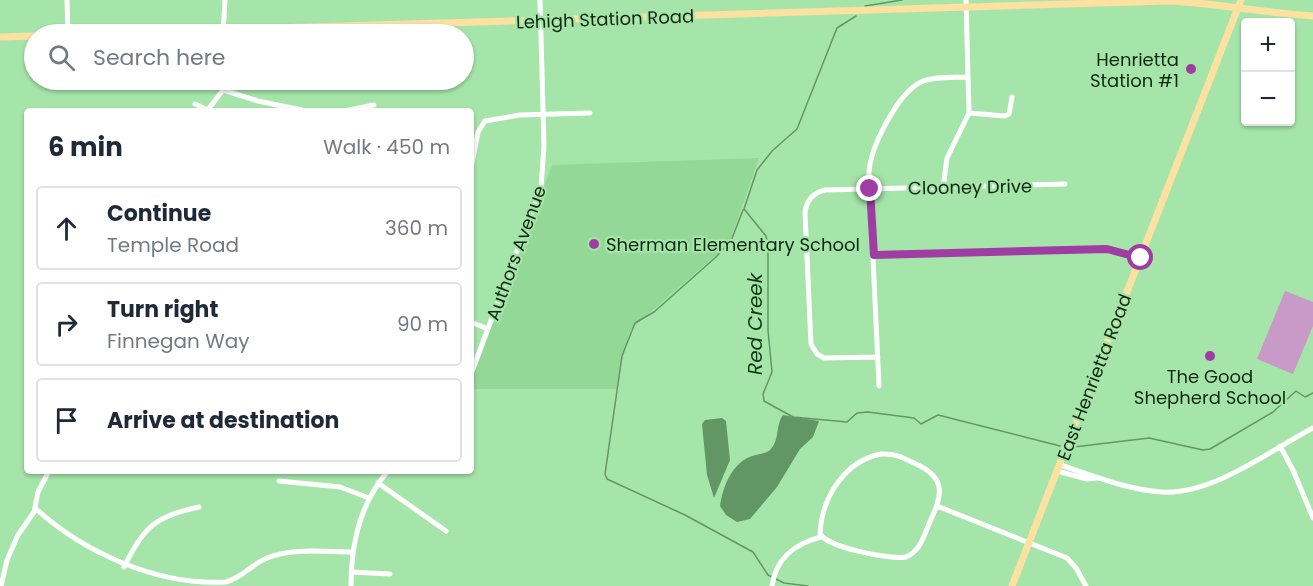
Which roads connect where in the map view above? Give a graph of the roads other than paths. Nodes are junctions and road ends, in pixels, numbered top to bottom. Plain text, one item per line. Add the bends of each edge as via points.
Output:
1 (67, 0) edge
2 (225, 0) edge
3 (540, 0) edge
4 (1240, 3) edge
5 (966, 4) edge
6 (1313, 16) edge
7 (541, 21) junction
8 (68, 24) edge
9 (224, 24) edge
10 (454, 24) edge
11 (24, 36) edge
12 (0, 37) edge
13 (968, 77) junction
14 (223, 90) joint
15 (1012, 97) dead end
16 (195, 104) dead end
17 (374, 105) dead end
18 (204, 108) edge
19 (210, 108) edge
20 (293, 108) edge
21 (359, 108) edge
22 (969, 113) junction
23 (590, 114) dead end
24 (544, 115) junction
25 (474, 156) edge
26 (1065, 184) dead end
27 (943, 188) junction
28 (870, 189) junction
29 (874, 255) junction
30 (1141, 258) junction
31 (474, 323) edge
32 (488, 328) junction
33 (878, 357) junction
34 (474, 366) edge
35 (879, 386) dead end
36 (1313, 428) edge
37 (1280, 446) junction
38 (1058, 468) junction
39 (47, 474) edge
40 (386, 474) edge
41 (279, 481) dead end
42 (378, 483) junction
43 (369, 498) junction
44 (937, 506) junction
45 (200, 507) dead end
46 (35, 508) junction
47 (1313, 518) edge
48 (446, 531) dead end
49 (821, 537) junction
50 (1029, 543) junction
51 (352, 552) junction
52 (124, 567) junction
53 (351, 572) junction
54 (390, 574) dead end
55 (773, 581) edge
56 (1, 586) edge
57 (351, 586) edge
58 (1012, 586) edge
59 (1086, 586) edge

1 - 8 street
2 - 9 street
3 - 7 street, Authors Avenue
4 - 5 main road, Lehigh Station Road
4 - 6 main road, Lehigh Station Road via 1263,12
4 - 30 main road, East Henrietta Road
5 - 7 main road, Lehigh Station Road
5 - 13 street
7 - 10 main road, Lehigh Station Road
7 - 24 street, Authors Avenue
11 - 12 main road
13 - 22 street
13 - 28 street via 930,80 909,90 872,150
14 - 19 street
14 - 20 street
15 - 22 street via 1009,114 1005,116
16 - 18 street
17 - 21 street
22 - 27 street via 947,158
23 - 24 street
24 - 25 street via 499,117 482,124
24 - 32 street, Authors Avenue via 541,187
26 - 27 street, Clooney Drive
27 - 28 street, Clooney Drive
28 - 29 street
28 - 33 street, Clooney Drive via 822,191 807,204 810,341 814,351 824,358
29 - 30 street via 1107,249
29 - 33 street
30 - 38 main road, East Henrietta Road
31 - 32 street
32 - 34 street, Authors Avenue
33 - 35 street
36 - 37 street
37 - 38 street via 1215,482 1163,492
37 - 47 street
38 - 50 main road, East Henrietta Road
39 - 46 street
40 - 42 street
41 - 43 street via 340,487
42 - 43 street
42 - 48 street
43 - 51 street
44 - 49 street via 920,544 906,557 885,557 827,543
44 - 49 street via 940,488 931,472 895,454 873,455 853,466 836,484 821,521
44 - 50 street
45 - 52 street via 150,525
46 - 52 street via 79,544
46 - 56 street via 7,560
49 - 55 street via 794,548 780,562
50 - 58 main road, East Henrietta Road
50 - 59 street via 1067,558
51 - 52 street via 274,556 229,582 203,585 166,582
51 - 53 street
53 - 54 street
53 - 57 street

